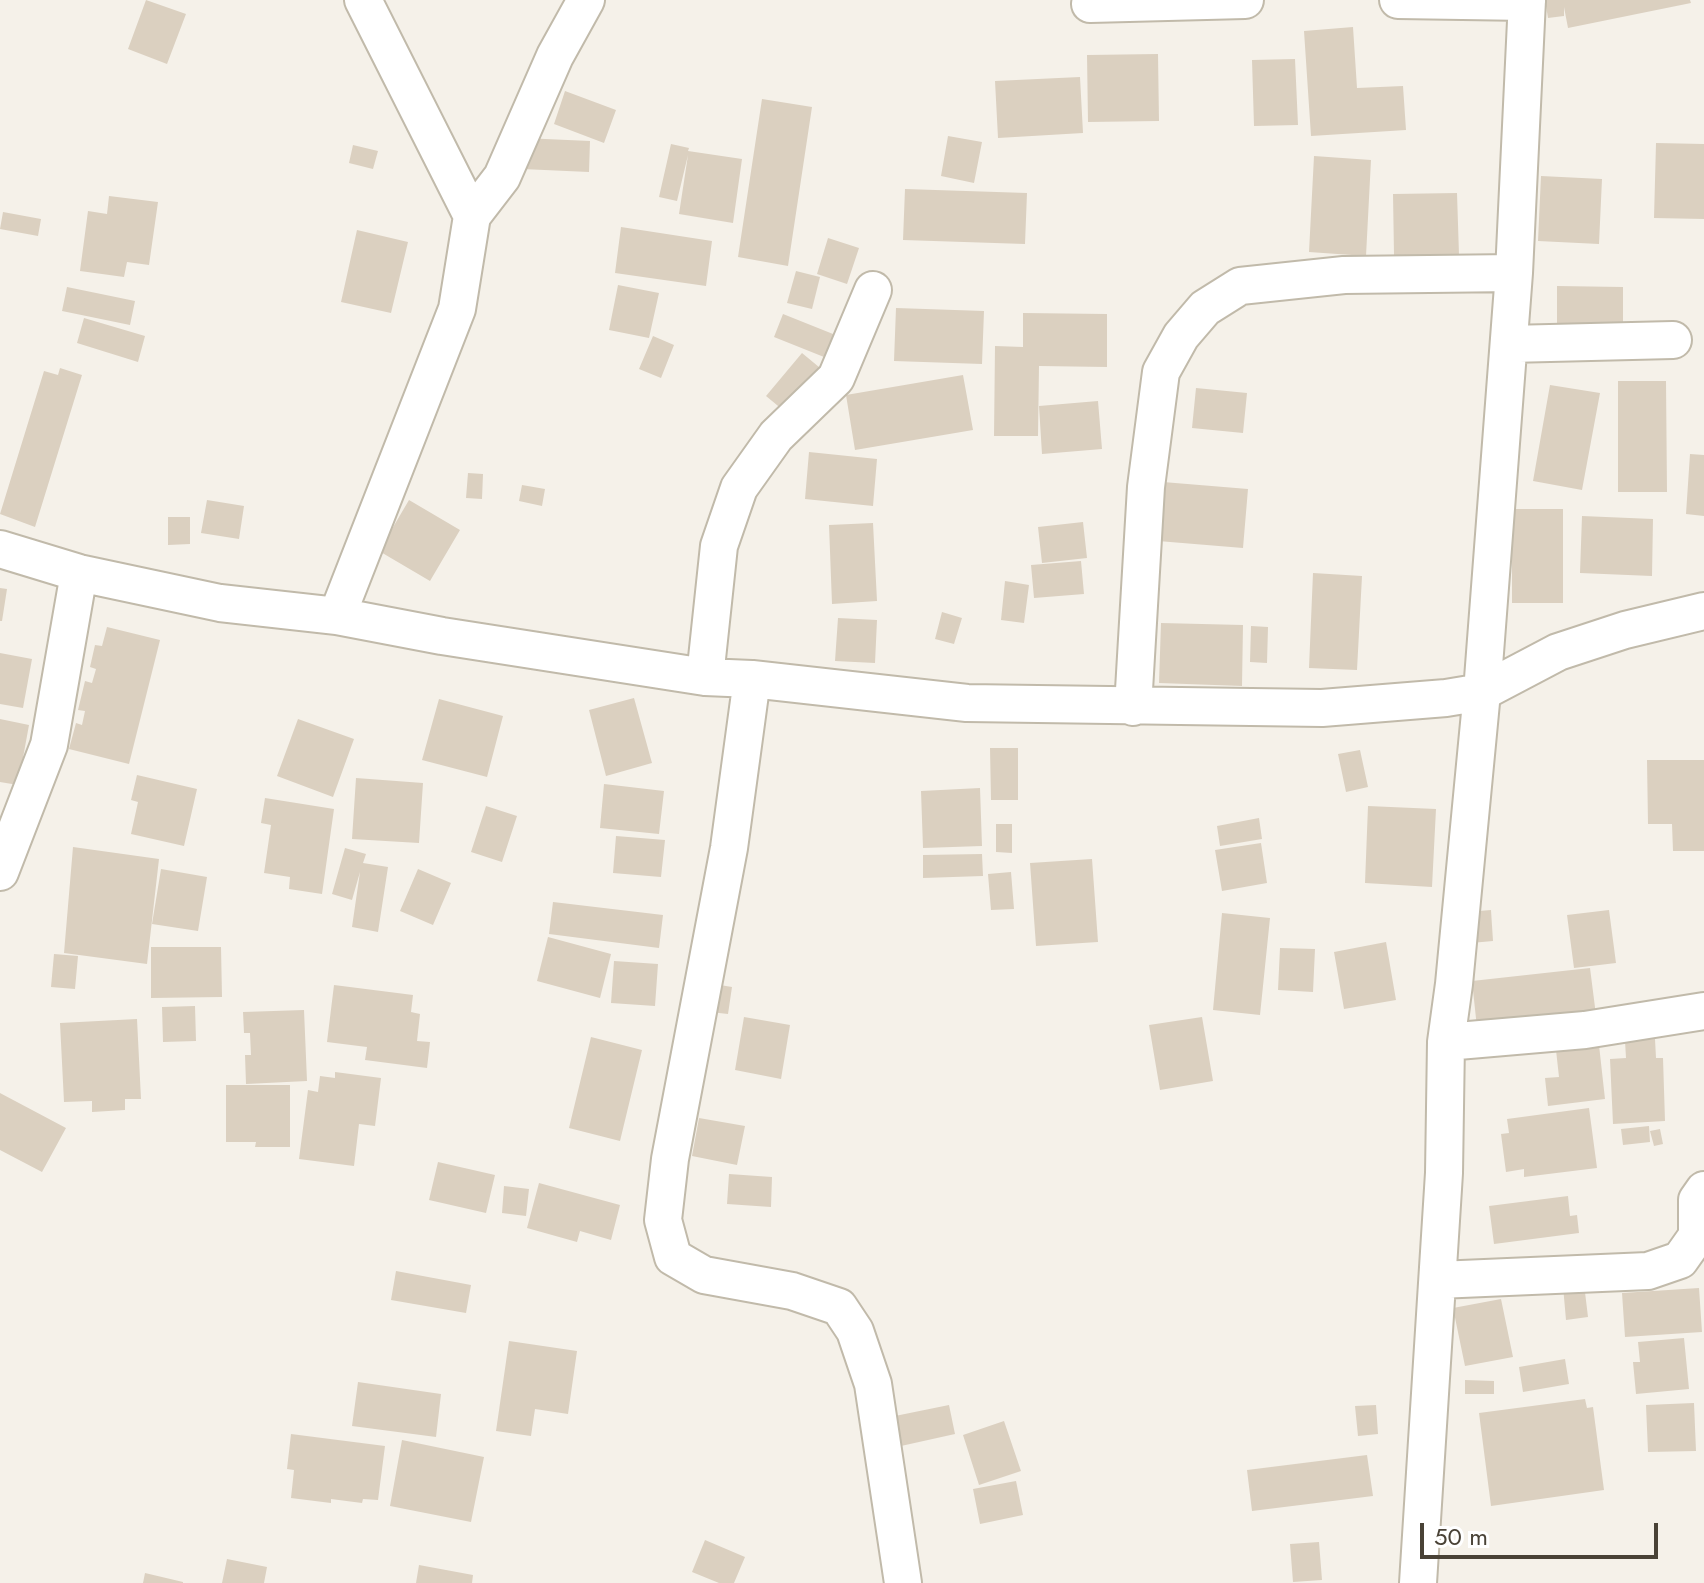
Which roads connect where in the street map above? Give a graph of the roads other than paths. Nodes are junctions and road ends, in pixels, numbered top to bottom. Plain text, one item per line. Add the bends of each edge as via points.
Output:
1 (363, 0) edge
2 (586, 0) edge
3 (1245, 0) edge
4 (1398, 0) edge
5 (1527, 1) edge
6 (1090, 4) dead end
7 (472, 216) junction
8 (1514, 273) junction
9 (873, 290) dead end
10 (1673, 340) dead end
11 (1509, 344) junction
12 (0, 549) edge
13 (79, 573) junction
14 (1704, 611) edge
15 (337, 616) junction
16 (705, 677) junction
17 (752, 679) junction
18 (1482, 692) junction
19 (1133, 707) junction
20 (0, 872) edge
21 (1704, 1011) edge
22 (1446, 1042) junction
23 (1704, 1190) edge
24 (1438, 1280) junction
25 (903, 1583) edge
26 (1418, 1583) edge

1 - 7 street
2 - 7 street via 502,177
3 - 6 street
4 - 5 street
5 - 8 street
7 - 15 street via 457,309
8 - 11 street
8 - 19 street via 1344,275 1240,286 1205,308 1161,372 1146,487
9 - 16 street via 836,378 776,436 739,488 719,546
10 - 11 street
11 - 18 street
12 - 13 street
13 - 15 street via 220,603
13 - 20 street via 49,745
14 - 18 street via 1558,652
15 - 16 street
16 - 17 street
17 - 19 street via 967,703
17 - 25 street via 729,848 663,1220 673,1257 704,1275 792,1291 839,1307 855,1331 873,1384
18 - 19 street via 1322,708
18 - 22 street
21 - 22 street via 1585,1030
22 - 24 street
23 - 24 street via 1697,1200 1697,1236 1680,1260 1648,1271
24 - 26 street

